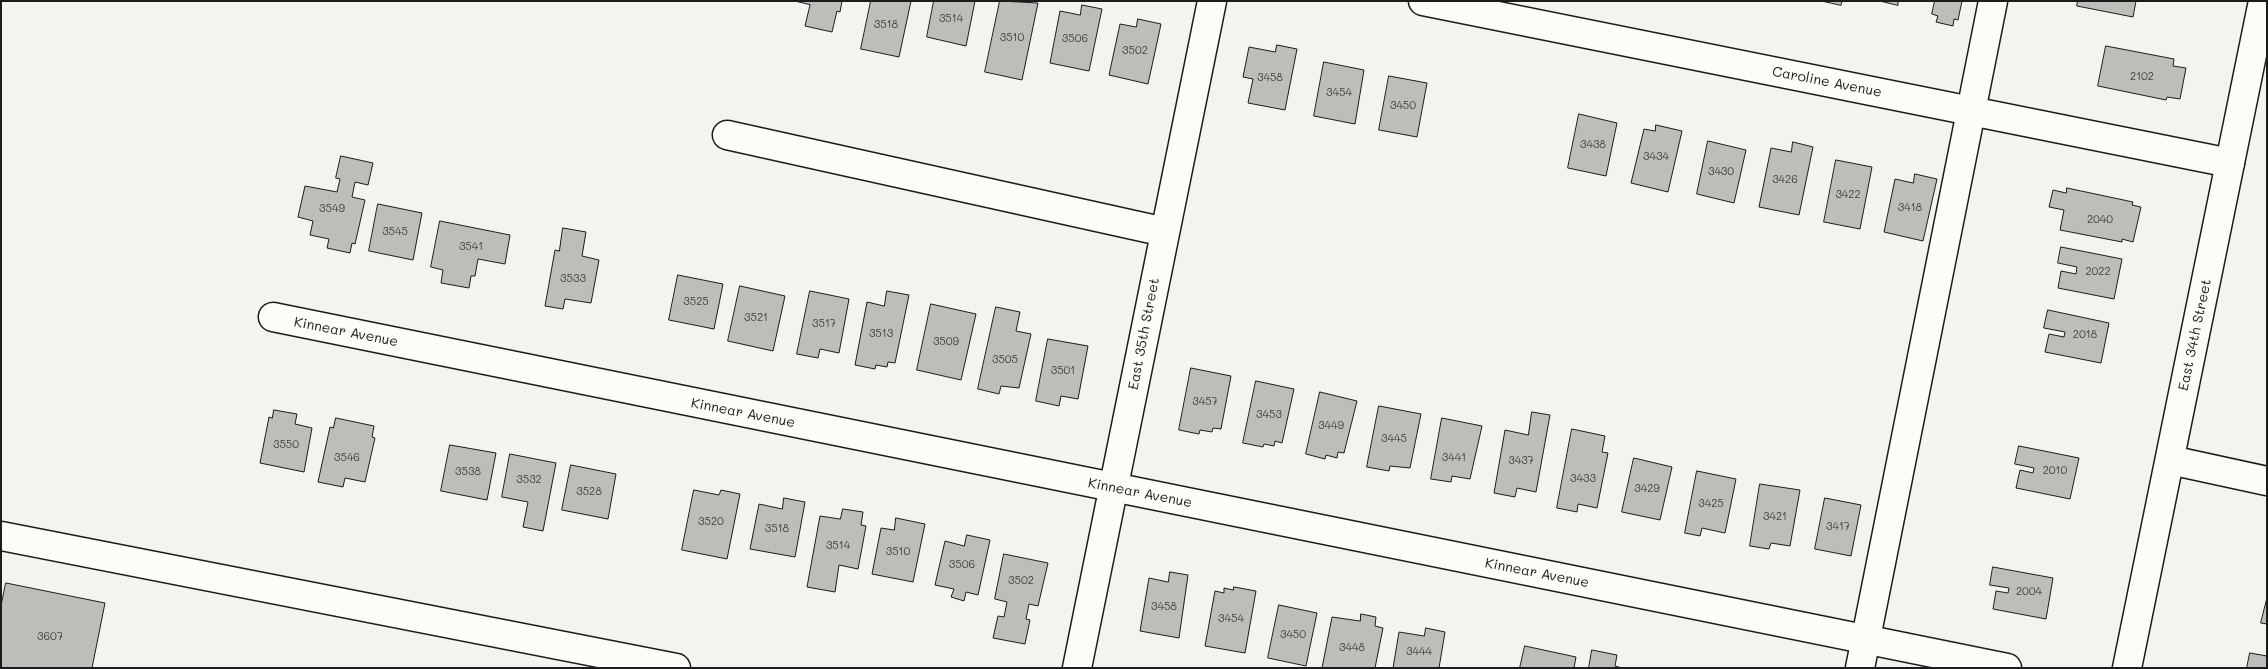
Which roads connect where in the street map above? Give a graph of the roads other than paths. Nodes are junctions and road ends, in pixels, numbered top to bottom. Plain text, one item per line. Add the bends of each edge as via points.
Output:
1 (1212, 1) edge
2 (1423, 1) edge
3 (1993, 1) edge
4 (2264, 1) edge
5 (1970, 111) junction
6 (727, 135) dead end
7 (2230, 163) junction
8 (1165, 232) junction
9 (273, 318) dead end
10 (2170, 460) junction
11 (2267, 481) edge
12 (1113, 488) junction
13 (1, 536) edge
14 (1866, 639) junction
15 (676, 668) edge
16 (1077, 668) edge
17 (1860, 668) edge
18 (2007, 668) edge
19 (2127, 668) edge

1 - 8 street, East 35th Street
2 - 5 street, Caroline Avenue
3 - 5 street
4 - 7 street, East 34th Street
5 - 7 street, Caroline Avenue
5 - 14 street
6 - 8 street
7 - 10 street, East 34th Street
8 - 12 street, East 35th Street
9 - 12 street, Kinnear Avenue
10 - 11 street
10 - 19 street, East 34th Street
12 - 14 street, Kinnear Avenue
12 - 16 street, East 35th Street
13 - 15 street
14 - 17 street
14 - 18 street, Kinnear Avenue

